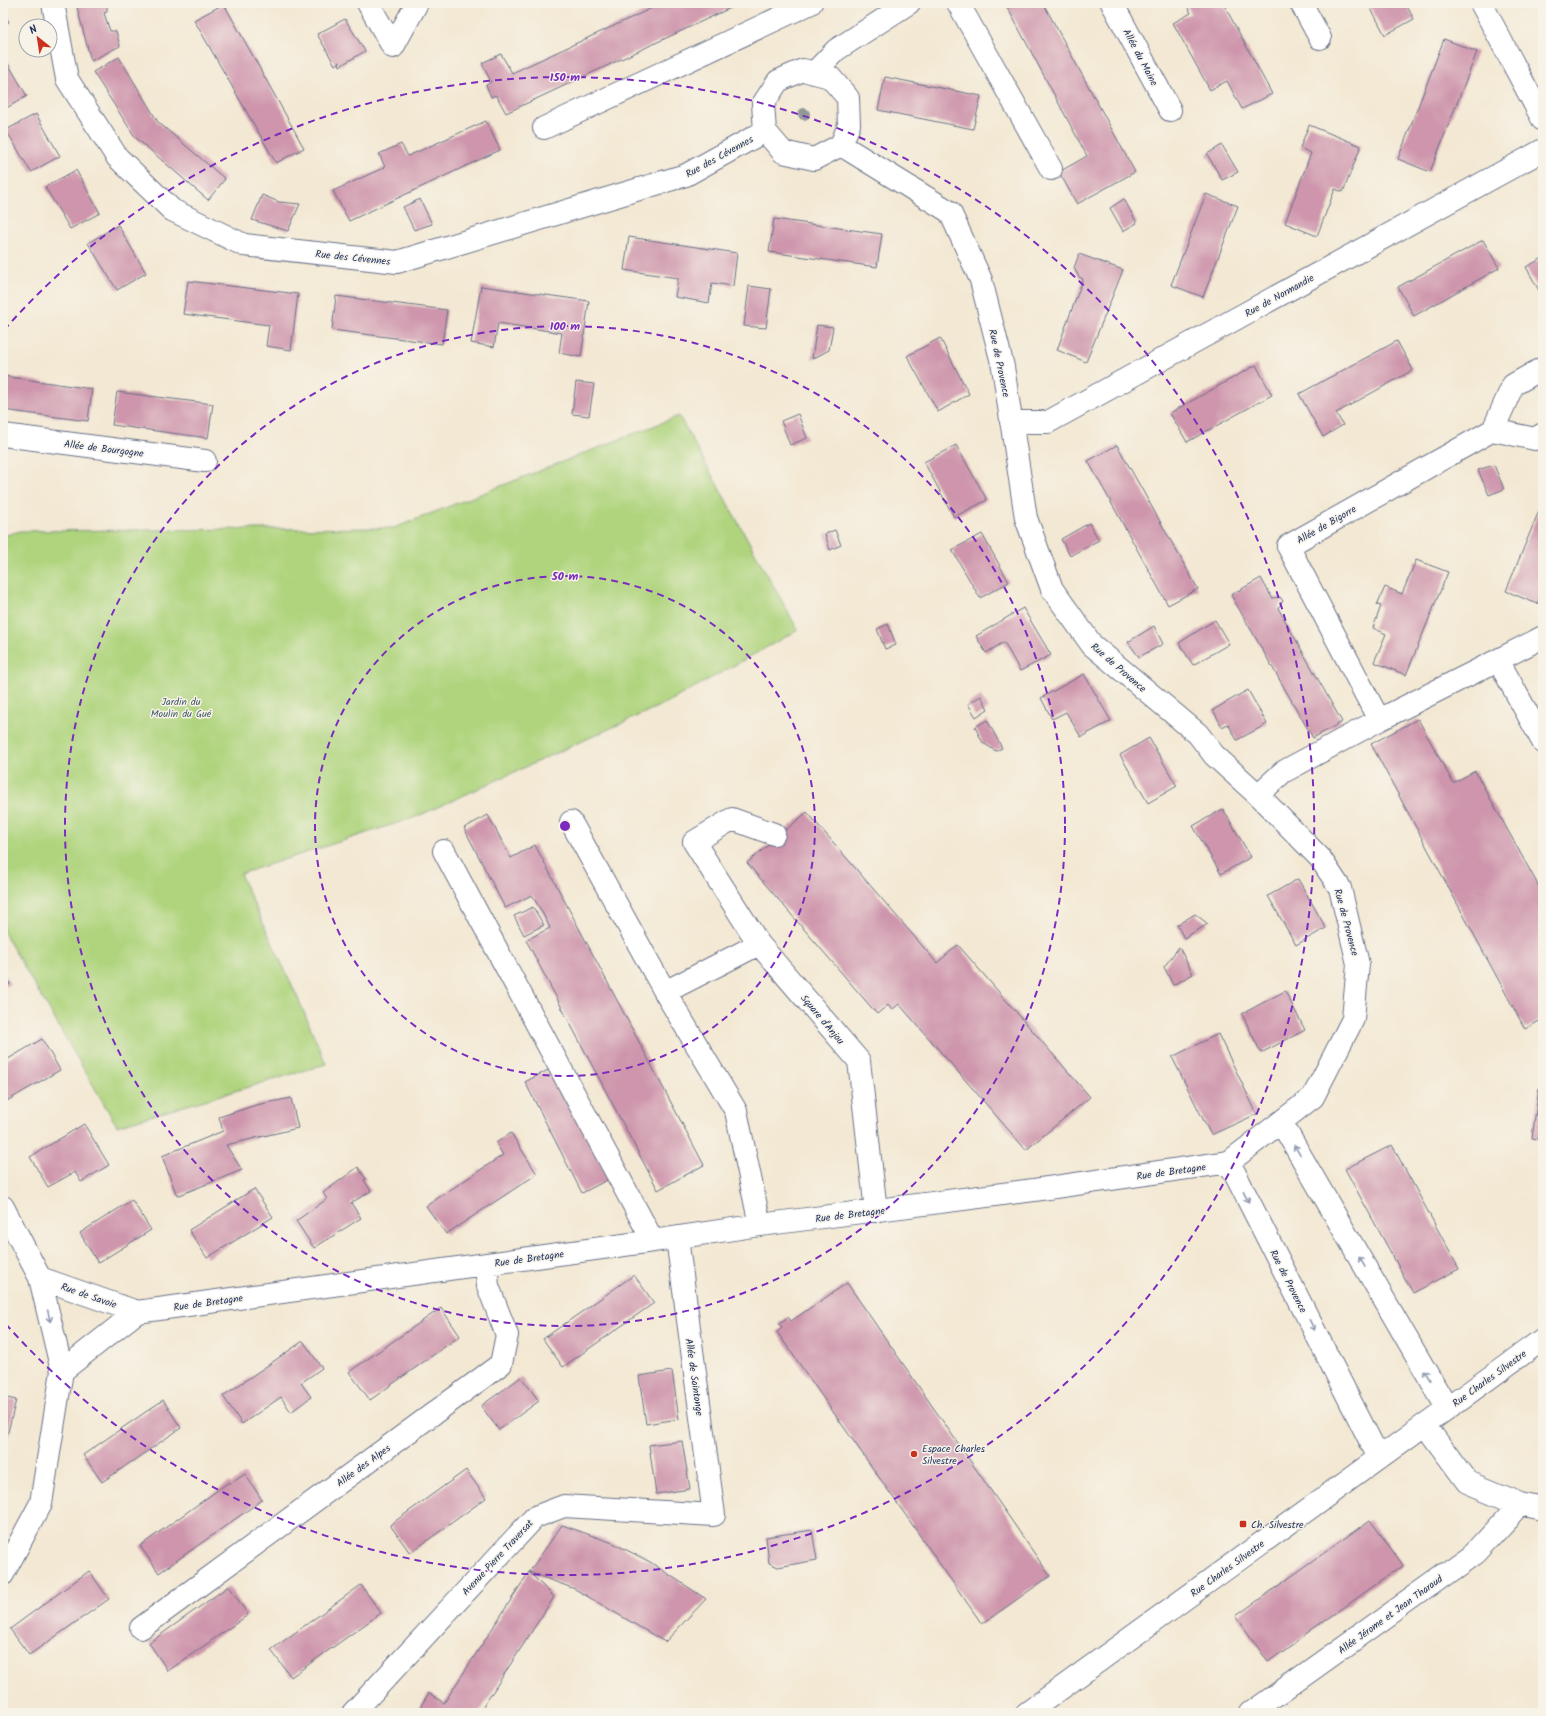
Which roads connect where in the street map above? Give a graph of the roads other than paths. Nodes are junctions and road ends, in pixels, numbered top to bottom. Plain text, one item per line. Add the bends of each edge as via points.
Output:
1 (53, 3) edge
2 (368, 3) edge
3 (417, 3) edge
4 (811, 3) edge
5 (958, 3) edge
6 (1112, 3) edge
7 (1301, 3) edge
8 (1481, 3) edge
9 (897, 6) edge
10 (1320, 38) dead end
11 (814, 73) junction
12 (1170, 110) dead end
13 (1543, 120) edge
14 (544, 128) dead end
15 (765, 131) junction
16 (841, 145) junction
17 (1543, 150) edge
18 (1051, 169) dead end
19 (1543, 368) edge
20 (1011, 422) junction
21 (1493, 430) junction
22 (1543, 434) edge
23 (3, 435) edge
24 (205, 461) dead end
25 (1543, 637) edge
26 (1498, 660) junction
27 (1379, 720) junction
28 (1543, 742) edge
29 (1258, 795) junction
30 (571, 822) dead end
31 (774, 834) dead end
32 (444, 851) dead end
33 (759, 944) junction
34 (665, 992) junction
35 (1281, 1122) junction
36 (1229, 1162) junction
37 (3, 1207) edge
38 (876, 1211) junction
39 (760, 1225) junction
40 (677, 1238) junction
41 (653, 1241) junction
42 (486, 1264) junction
43 (40, 1278) junction
44 (137, 1312) junction
45 (1543, 1339) edge
46 (62, 1371) junction
47 (1447, 1408) junction
48 (1425, 1425) junction
49 (1379, 1458) junction
50 (1520, 1504) junction
51 (1543, 1509) edge
52 (714, 1515) joint
53 (3, 1574) edge
54 (141, 1628) dead end
55 (353, 1713) edge
56 (1027, 1713) edge
57 (1251, 1713) edge

1 - 15 street, Rue des Cévennes via 67,79 117,157 172,210 244,245 397,262 686,176
2 - 3 street via 393,48
4 - 14 street
5 - 18 street
6 - 12 street, Allée du Maine
7 - 10 street
8 - 13 street
9 - 11 street via 836,50
11 - 15 street via 803,70 778,81 763,104
11 - 16 street via 830,77 848,98 849,125
15 - 16 street via 783,152 814,159
16 - 20 street, Rue de Provence via 950,212 980,280 1003,367
17 - 20 street, Rue de Normandie via 1048,422
19 - 21 street via 1513,385
20 - 29 street, Rue de Provence via 1026,518 1052,589 1092,645 1198,734 1214,755
21 - 22 street via 1535,439
21 - 27 street, Allée de Bigorre via 1288,546
23 - 24 street, Allée de Bourgogne
25 - 26 street
26 - 27 street
26 - 28 street
27 - 29 street via 1283,772
29 - 35 street, Rue de Provence via 1320,858 1340,888 1358,964 1353,1019 1313,1097
30 - 34 street
31 - 33 street, Square d'Anjou via 732,819 694,842
32 - 41 street
33 - 34 street
33 - 38 street, Square d'Anjou via 859,1061
34 - 39 street via 736,1111
35 - 36 street, Rue de Provence
47 -> 35 street
36 - 38 street, Rue de Bretagne
36 -> 49 street, Rue de Provence
37 - 43 street
38 - 39 street, Rue de Bretagne
39 - 40 street, Rue de Bretagne
40 - 41 street, Rue de Bretagne
40 - 52 street, Allée de Saintonge
41 - 42 street, Rue de Bretagne
42 - 44 street, Rue de Bretagne
42 - 54 street, Allée des Alpes via 488,1286 507,1335 501,1364
43 - 44 street, Rue de Savoie
43 -> 46 street
44 - 46 street
45 - 47 street, Rue Charles Silvestre
46 - 53 street via 41,1503
47 - 48 street, Rue Charles Silvestre
48 - 49 street, Rue Charles Silvestre
48 - 50 street via 1467,1482
49 - 56 street, Rue Charles Silvestre
50 - 51 street
50 - 57 street, Allée Jérome et Jean Tharaud via 1475,1553
52 - 55 street, Avenue Pierre Traversat via 564,1506 535,1517

